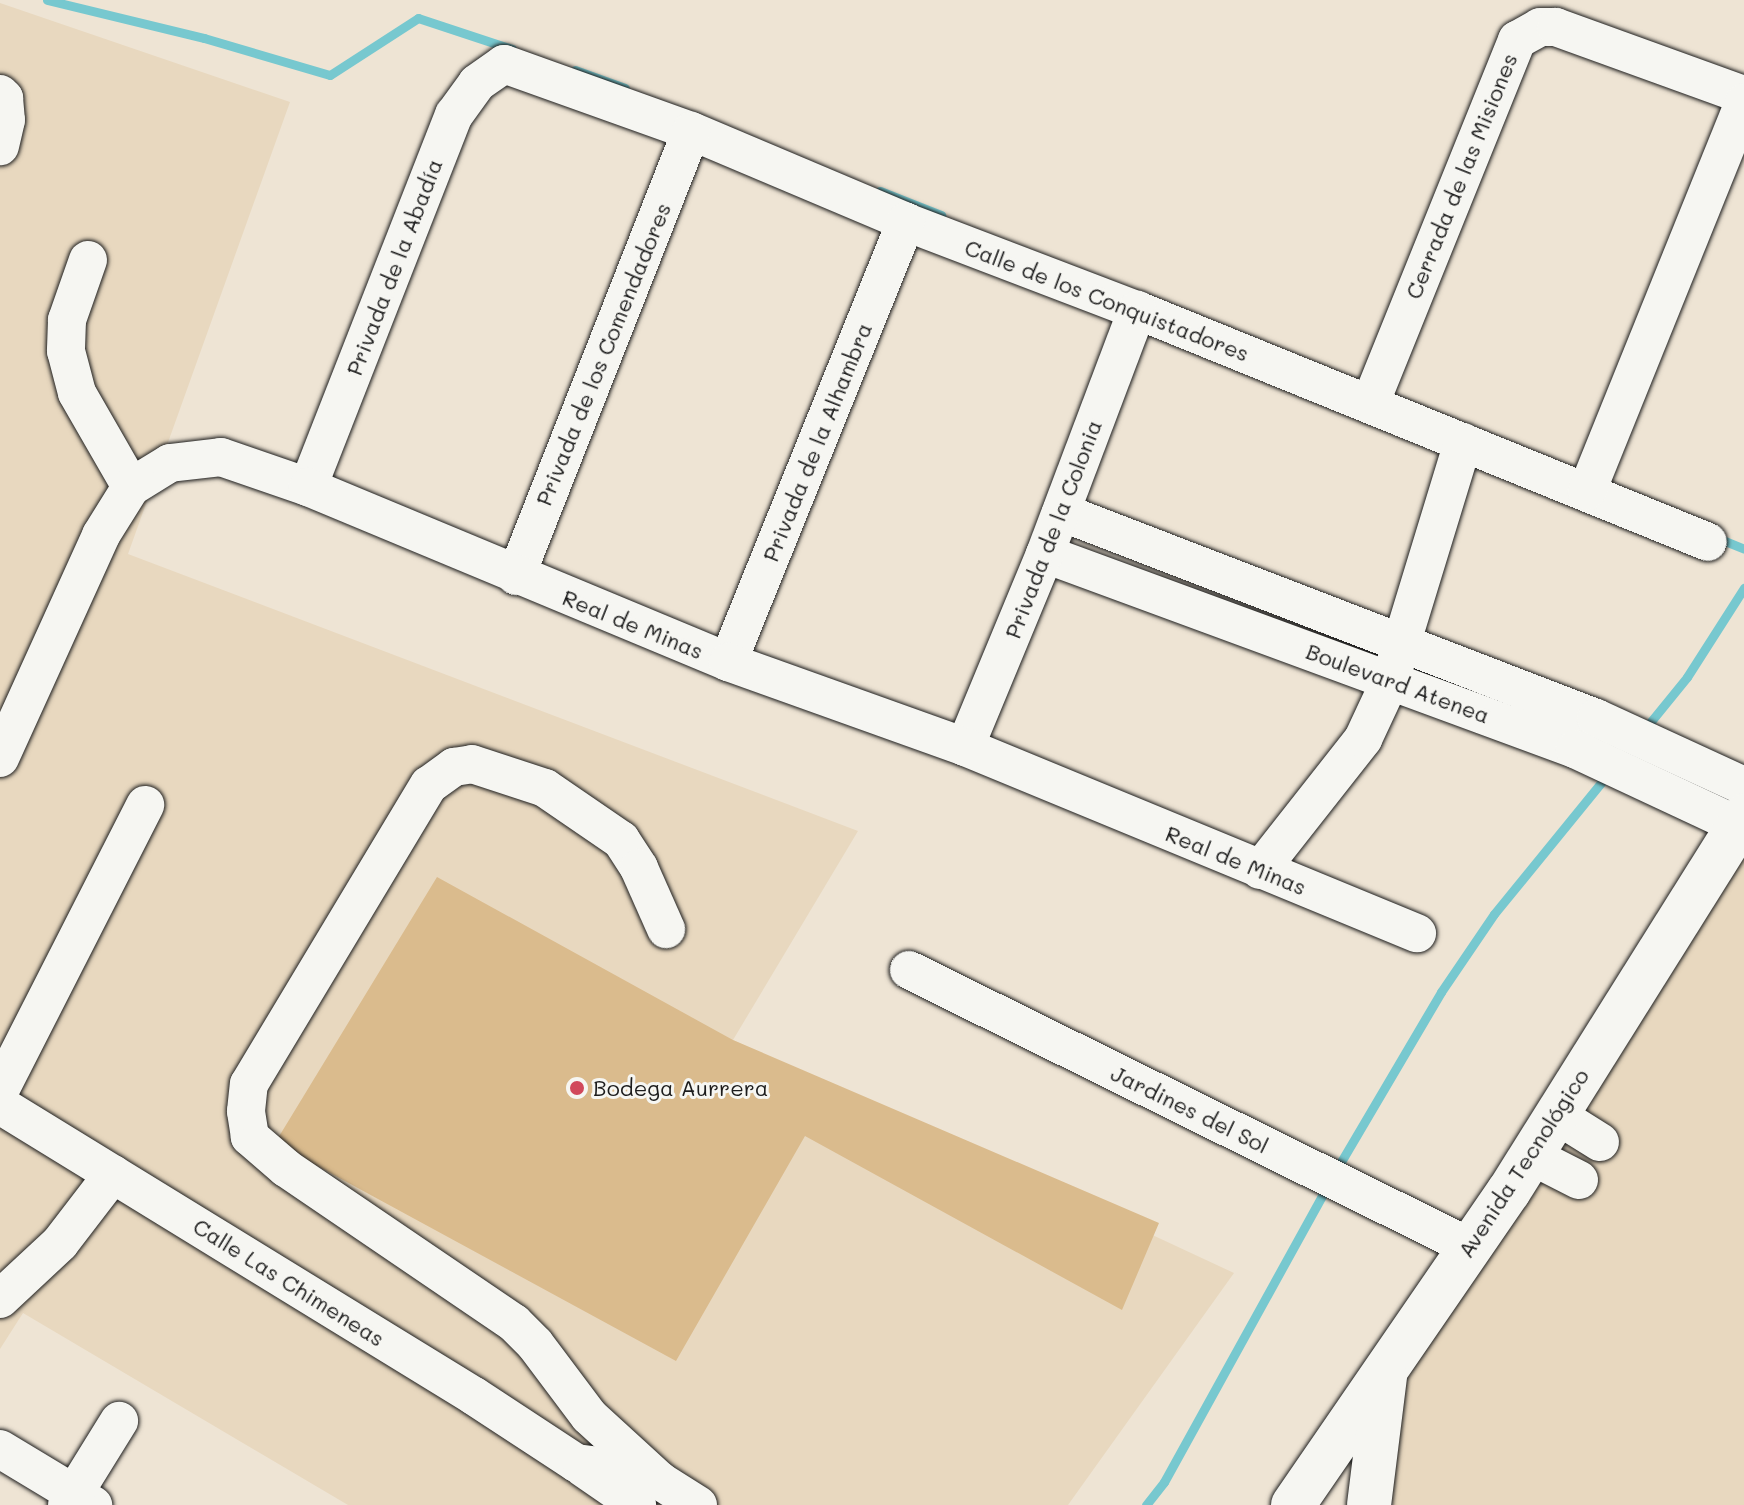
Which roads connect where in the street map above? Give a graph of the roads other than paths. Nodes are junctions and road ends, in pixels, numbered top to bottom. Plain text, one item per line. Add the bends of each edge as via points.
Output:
1 (504, 64) joint
2 (0, 94) edge
3 (1744, 95) edge
4 (1744, 103) edge
5 (691, 131) junction
6 (0, 146) edge
7 (906, 222) junction
8 (88, 260) dead end
9 (1137, 310) junction
10 (1370, 404) junction
11 (1463, 442) junction
12 (131, 487) junction
13 (308, 487) junction
14 (1587, 491) junction
15 (1061, 512) junction
16 (1708, 542) dead end
17 (1045, 554) junction
18 (516, 576) junction
19 (1401, 643) junction
20 (728, 662) junction
21 (1390, 681) junction
22 (1586, 733) junction
23 (965, 747) junction
24 (0, 758) edge
25 (145, 805) dead end
26 (1743, 814) edge
27 (1260, 870) junction
28 (666, 929) dead end
29 (1417, 933) dead end
30 (909, 970) dead end
31 (0, 1090) edge
32 (0, 1105) edge
33 (1555, 1114) junction
34 (1600, 1142) dead end
35 (1530, 1155) junction
36 (113, 1174) junction
37 (1579, 1180) dead end
38 (1470, 1247) junction
39 (0, 1299) edge
40 (1387, 1368) junction
41 (119, 1421) dead end
42 (0, 1449) edge
43 (648, 1493) edge
44 (78, 1501) edge
45 (698, 1505) edge
46 (1293, 1505) edge
47 (1369, 1505) edge

1 - 5 street, Calle de los Conquistadores
1 - 13 street, Privada de la Abadía via 477,83 454,115
2 - 6 street via 6,120
3 - 10 street, Cerrada de las Misiones via 1556,27 1540,27 1517,40
4 - 14 street
5 - 7 street, Calle de los Conquistadores
5 - 18 street, Privada de los Comendadores
7 - 9 street, Calle de los Conquistadores
7 - 20 street, Privada de la Alhambra
8 - 12 street via 67,320 66,351 77,393
9 - 10 street, Calle de los Conquistadores
9 - 15 street, Privada de la Colonia
10 - 11 street, Calle de los Conquistadores
11 - 14 street, Calle de los Conquistadores
11 - 19 street
12 - 13 street, Real de Minas via 170,463 221,457
12 - 24 street, Real de Minas via 101,535
13 - 18 street, Real de Minas
14 - 16 street, Calle de los Conquistadores
15 - 17 street, Privada de la Colonia
15 - 19 street, Boulevard Atenea
17 - 21 street, Boulevard Atenea
17 - 23 street, Privada de la Colonia
18 - 20 street, Real de Minas
19 - 21 street
19 - 22 street, Boulevard Atenea
20 - 23 street, Real de Minas
21 - 22 street, Boulevard Atenea
21 - 27 street via 1350,759
22 - 26 street, Boulevard Atenea via 1631,773
22 - 26 street, Boulevard Atenea via 1653,742
23 - 27 street, Real de Minas
25 - 31 street
26 - 33 main road, Avenida Tecnológico
27 - 29 street, Real de Minas
28 - 43 street via 621,840 545,788 472,764 454,767 429,785 249,1084 246,1111 250,1137 286,1168 514,1323
30 - 38 street, Jardines del Sol
32 - 36 street, Calle Las Chimeneas
33 - 34 street
33 - 35 main road, Avenida Tecnológico
35 - 37 street
35 - 38 main road, Avenida Tecnológico
36 - 39 street via 60,1243
36 - 43 street, Calle Las Chimeneas via 576,1463 630,1470
38 - 40 main road, Avenida Tecnológico
40 - 46 main road, Avenida Tecnológico
40 - 47 main road
41 - 44 street
42 - 44 street
43 - 45 street, Calle Las Chimeneas

